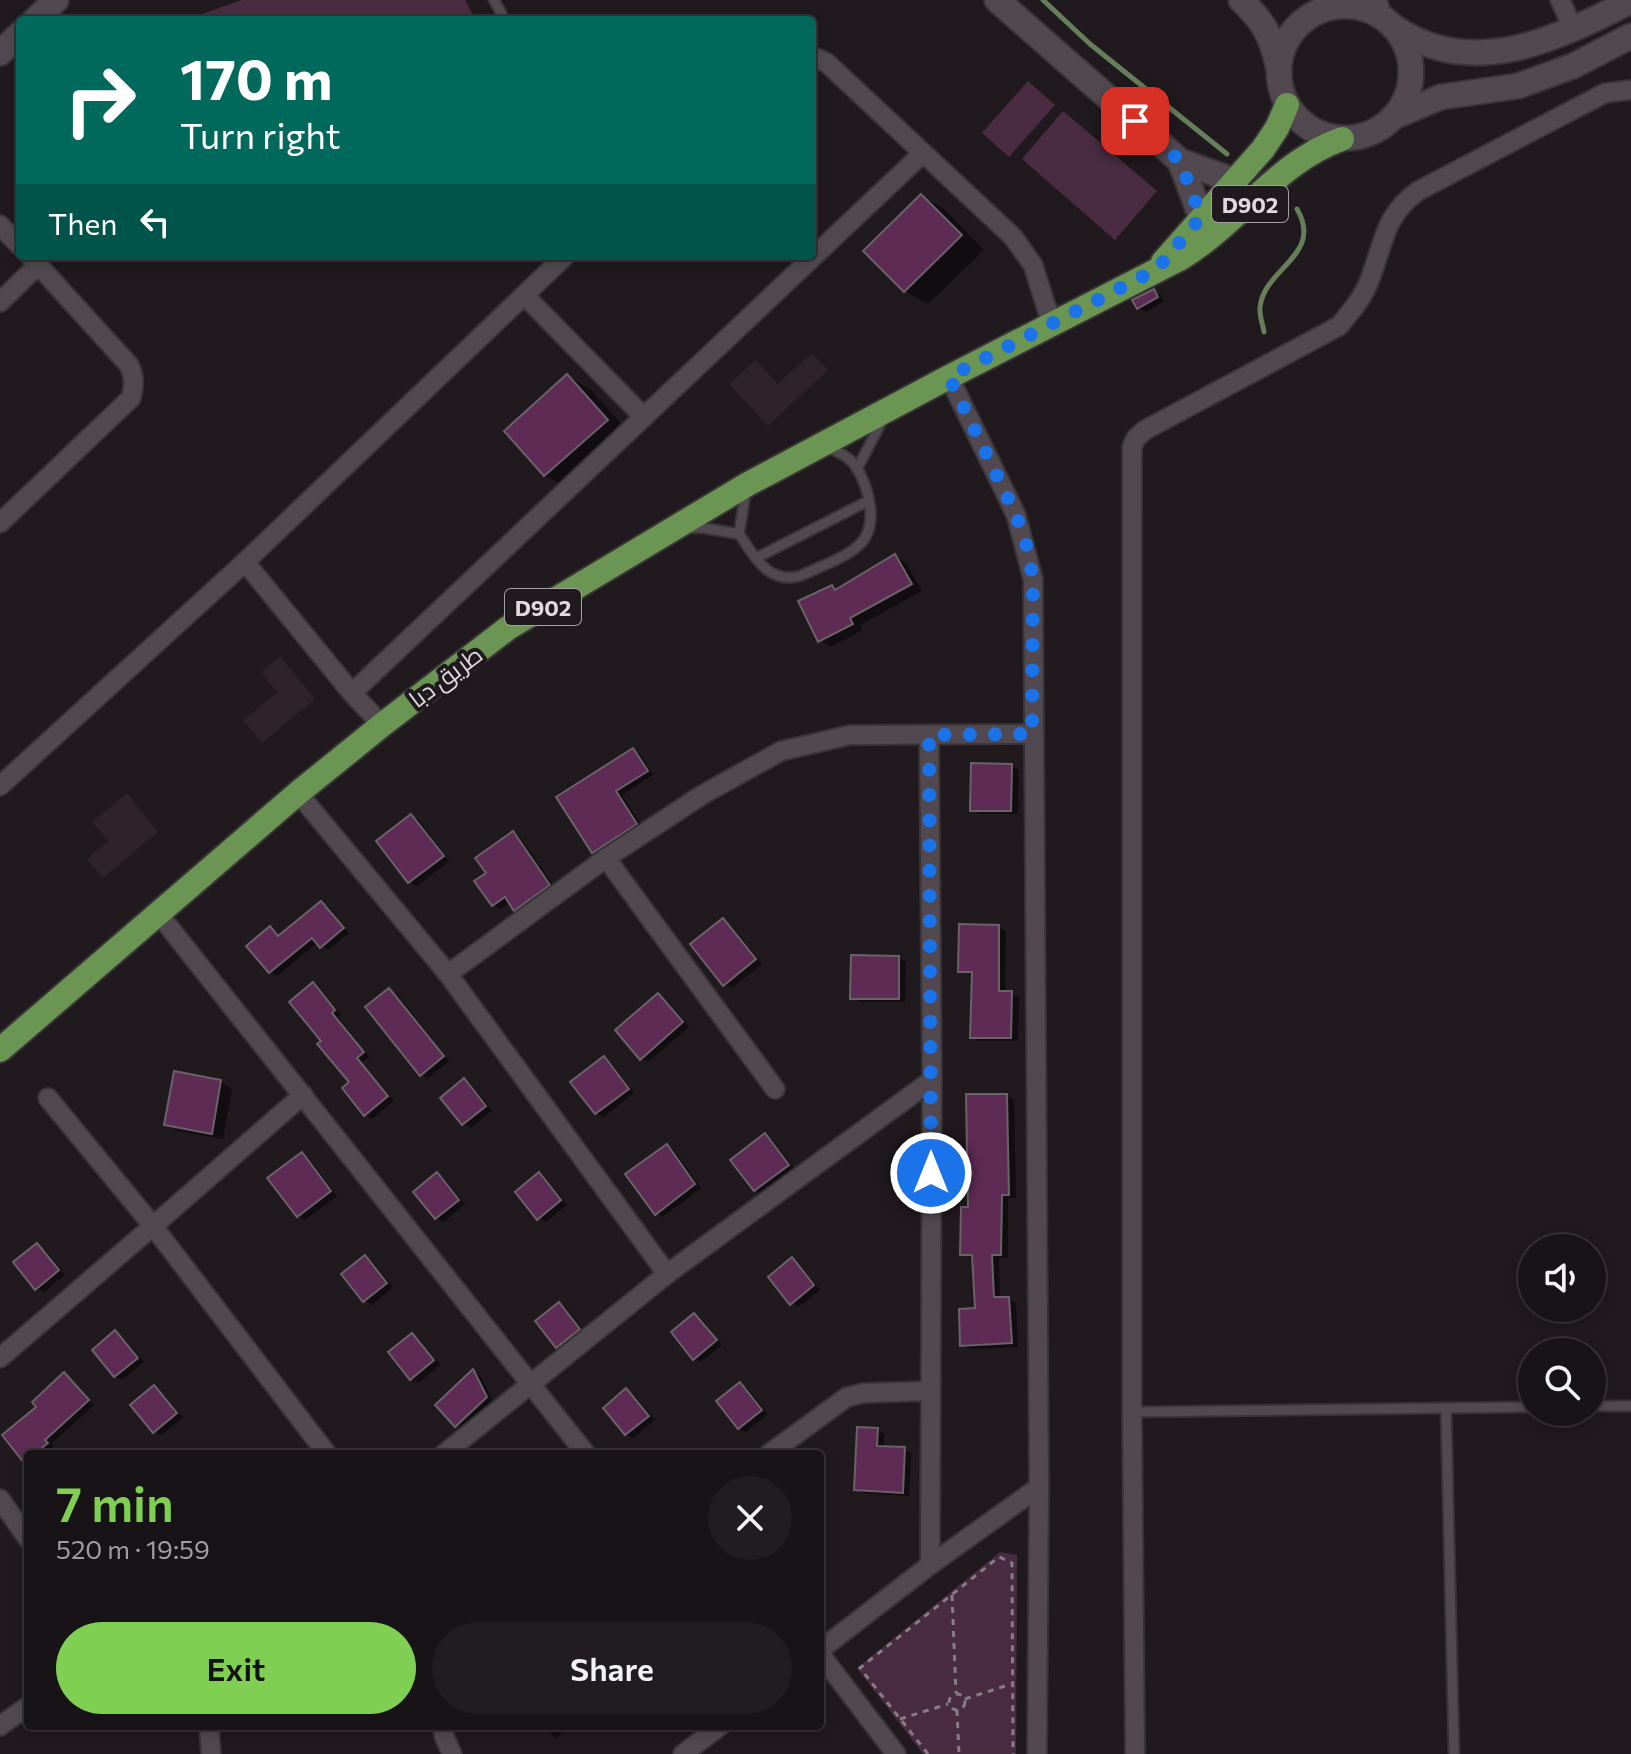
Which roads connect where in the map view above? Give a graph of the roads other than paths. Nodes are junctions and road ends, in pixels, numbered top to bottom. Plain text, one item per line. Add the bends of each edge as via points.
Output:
1 (56, 0) edge
2 (997, 0) edge
3 (1241, 0) edge
4 (1294, 0) edge
5 (1560, 0) edge
6 (1631, 1) edge
7 (1326, 7) edge
8 (1384, 15) edge
9 (39, 16) edge
10 (1574, 30) junction
11 (1631, 36) edge
12 (16, 38) edge
13 (0, 53) edge
14 (1631, 54) edge
15 (816, 58) edge
16 (1573, 66) junction
17 (1279, 70) junction
18 (1631, 90) edge
19 (1287, 105) junction
20 (1393, 117) junction
21 (1342, 139) junction
22 (923, 153) junction
23 (1180, 161) junction
24 (1235, 181) junction
25 (0, 225) edge
26 (1209, 225) junction
27 (16, 242) edge
28 (816, 254) edge
29 (34, 260) edge
30 (561, 260) edge
31 (810, 260) edge
32 (524, 295) junction
33 (0, 302) edge
34 (1052, 325) junction
35 (949, 377) junction
36 (888, 411) junction
37 (644, 417) junction
38 (819, 447) junction
39 (857, 469) junction
40 (748, 484) junction
41 (868, 501) junction
42 (0, 523) edge
43 (668, 530) junction
44 (739, 534) junction
45 (756, 558) junction
46 (245, 562) junction
47 (352, 693) junction
48 (382, 725) junction
49 (1032, 734) junction
50 (929, 735) junction
51 (0, 786) edge
52 (298, 793) junction
53 (606, 858) junction
54 (158, 913) junction
55 (448, 974) junction
56 (0, 1050) edge
57 (932, 1080) junction
58 (775, 1089) dead end
59 (303, 1095) junction
60 (48, 1098) dead end
61 (153, 1226) junction
62 (667, 1274) junction
63 (0, 1358) edge
64 (532, 1384) junction
65 (929, 1391) junction
66 (1606, 1406) edge
67 (1631, 1406) edge
68 (1518, 1407) edge
69 (1446, 1408) junction
70 (1132, 1412) junction
71 (324, 1450) edge
72 (449, 1450) edge
73 (583, 1450) edge
74 (774, 1450) edge
75 (1039, 1487) junction
76 (0, 1499) edge
77 (24, 1533) edge
78 (930, 1565) junction
79 (824, 1649) edge
80 (824, 1657) edge
81 (24, 1709) edge
82 (0, 1726) edge
83 (209, 1730) edge
84 (443, 1730) edge
85 (715, 1730) edge
86 (211, 1754) edge
87 (452, 1754) edge
88 (683, 1754) edge
89 (896, 1754) edge
90 (1037, 1754) edge
91 (1135, 1754) edge
92 (1454, 1754) edge

1 - 9 main road
2 - 23 main road
3 - 17 main road via 1271,37
4 - 7 main road
5 - 10 street
6 - 10 main road
7 - 8 main road via 1356,7
7 - 17 main road via 1290,35
8 - 10 main road via 1431,47 1472,55
8 - 20 main road via 1410,62 1410,82
11 - 16 main road
12 - 13 main road
14 - 16 main road
15 - 22 street
16 - 20 main road via 1518,86 1441,97
17 - 19 main road
18 - 70 street via 1605,93 1418,191 1387,224 1368,284 1339,326 1145,430 1132,447
19 - 21 main road via 1310,128
19 - 24 main road, طريق دبا / D902 via 1271,139
20 - 21 main road via 1361,137
21 - 26 main road, طريق دبا / D902 via 1300,160
22 - 28 street
22 - 34 street via 1024,249
23 - 24 main road
23 - 26 main road
24 - 26 main road, طريق دبا / D902
25 - 27 street
26 - 34 main road, طريق دبا / D902 via 1157,269
29 - 33 street
29 - 42 street via 129,365 134,386 131,398
30 - 32 street
31 - 37 street
32 - 37 street
32 - 46 street
34 - 35 main road, طريق دبا / D902
35 - 36 main road, طريق دبا / D902
35 - 49 street via 1027,547 1033,579
36 - 38 main road, طريق دبا / D902
36 - 39 lane
37 - 47 street
38 - 39 lane via 837,451
38 - 40 main road, طريق دبا / D902
39 - 41 lane
40 - 43 main road, طريق دبا / D902
40 - 44 lane
41 - 45 lane
41 - 45 lane via 869,529 857,547 792,578 767,572
43 - 44 lane via 704,528
43 - 48 main road, طريق دبا / D902 via 508,628
44 - 45 lane
46 - 47 street
46 - 51 street
47 - 48 street
48 - 52 main road, طريق دبا / D902
49 - 50 street
49 - 75 street
50 - 53 street via 850,735 781,751
50 - 57 street
52 - 54 main road, طريق دبا / D902
52 - 55 street
53 - 55 street
53 - 58 street
54 - 56 main road, طريق دبا / D902
54 - 59 street
55 - 62 street
57 - 62 street
57 - 65 street
59 - 61 street
59 - 64 street
60 - 61 street
61 - 63 street
61 - 71 street
62 - 64 street
64 - 72 street
64 - 73 street
65 - 74 street via 847,1397
65 - 78 street
66 - 67 lane
68 - 69 lane
69 - 70 lane
69 - 92 lane
70 - 91 street
75 - 78 street
75 - 90 street
76 - 77 street
78 - 79 street
80 - 89 street
81 - 82 street
83 - 86 street
84 - 87 street
85 - 88 street

